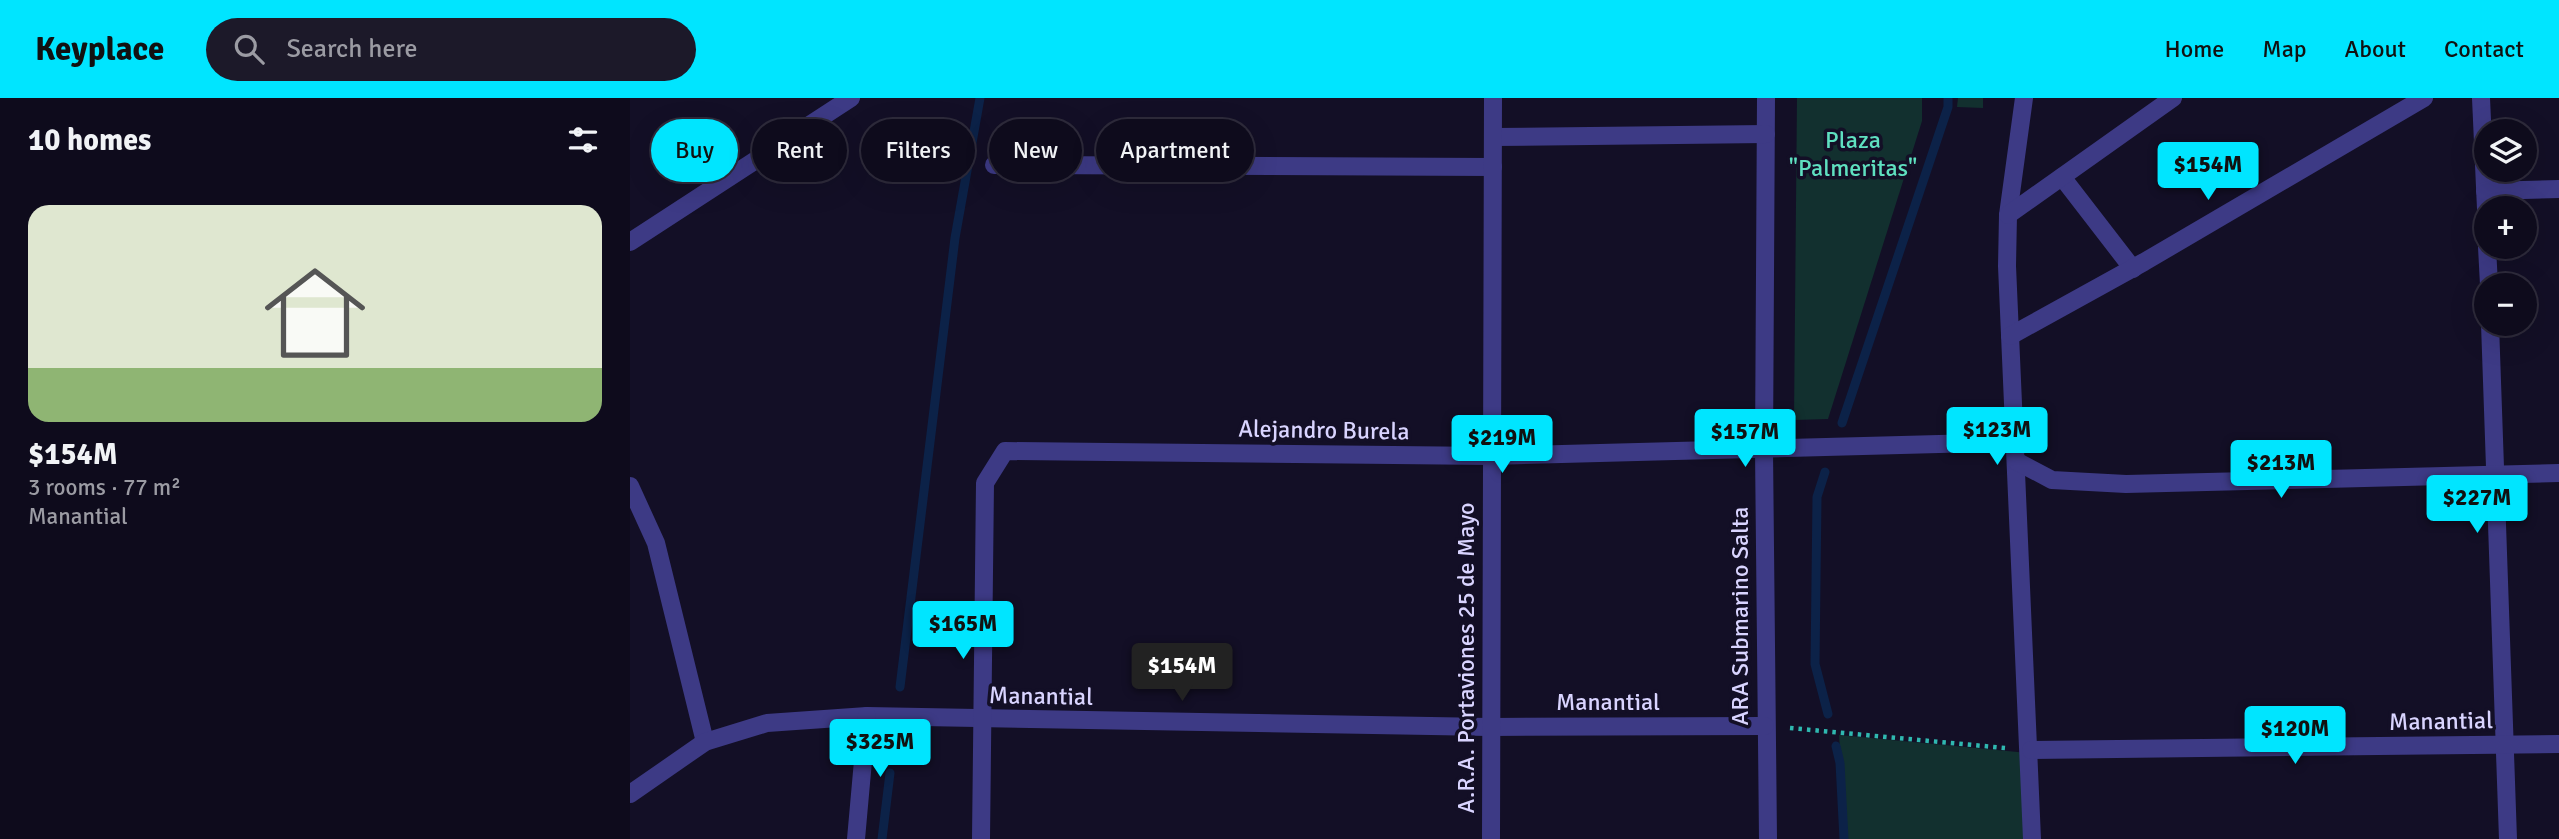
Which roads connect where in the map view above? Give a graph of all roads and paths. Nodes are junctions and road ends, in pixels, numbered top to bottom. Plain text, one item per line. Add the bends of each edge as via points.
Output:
1 (851, 98) edge
2 (1493, 98) edge
3 (1766, 98) edge
4 (2024, 98) edge
5 (2173, 98) edge
6 (2424, 98) edge
7 (2481, 98) edge
8 (1766, 134) junction
9 (1493, 137) junction
10 (1082, 165) edge
11 (1493, 167) junction
12 (2062, 177) junction
13 (2559, 189) edge
14 (2486, 191) junction
15 (2486, 196) edge
16 (2008, 215) junction
17 (630, 242) edge
18 (2133, 269) junction
19 (2010, 336) junction
20 (2490, 336) edge
21 (2015, 442) junction
22 (1764, 450) junction
23 (1491, 456) junction
24 (2016, 461) junction
25 (2559, 473) edge
26 (2495, 477) junction
27 (633, 497) edge
28 (867, 716) junction
29 (982, 720) junction
30 (1765, 726) junction
31 (1489, 727) junction
32 (705, 742) junction
33 (2504, 744) junction
34 (2559, 744) edge
35 (2031, 750) junction
36 (630, 794) edge
37 (856, 839) edge
38 (981, 839) edge
39 (1491, 839) edge
40 (1768, 839) edge
41 (2032, 839) edge
42 (2508, 839) edge

1 - 17 street
2 - 9 street, A.R.A. Portaviones 25 de Mayo
3 - 8 street, ARA Submarino Salta
4 - 16 street
5 - 12 street
6 - 18 street
7 - 14 street
8 - 9 street
8 - 22 street, ARA Submarino Salta
9 - 11 street, A.R.A. Portaviones 25 de Mayo
10 - 11 street
11 - 23 street, A.R.A. Portaviones 25 de Mayo
12 - 16 street
12 - 18 street
13 - 14 street
14 - 15 street
16 - 19 street
18 - 19 street
19 - 21 street
20 - 26 street
21 - 22 street, Alejandro Burela
21 - 24 street
22 - 23 street, Alejandro Burela
22 - 30 street, ARA Submarino Salta
23 - 29 street, Alejandro Burela via 1005,451 985,483
23 - 31 street, A.R.A. Portaviones 25 de Mayo
24 - 26 street via 2052,480 2126,484
24 - 35 street
25 - 26 street
26 - 33 street
27 - 32 street via 656,543
28 - 29 street, Manantial
28 - 32 street, Manantial via 767,723
28 - 37 street
29 - 31 street, Manantial
29 - 38 street
30 - 31 street, Manantial
30 - 35 path
30 - 40 street, ARA Submarino Salta
31 - 39 street, A.R.A. Portaviones 25 de Mayo
32 - 36 street, Manantial
33 - 34 street, Manantial
33 - 35 street, Manantial
33 - 42 street
35 - 41 street

